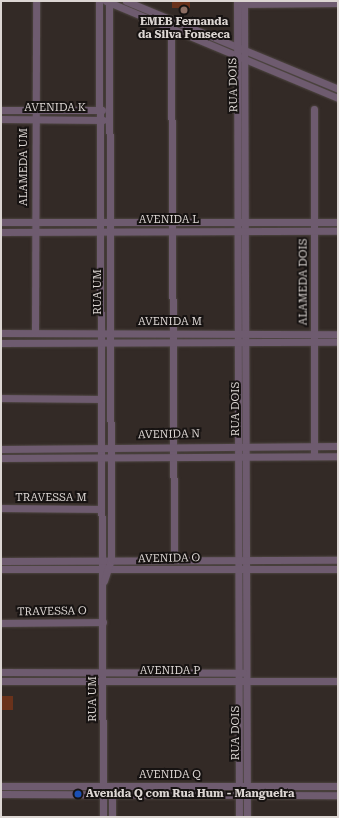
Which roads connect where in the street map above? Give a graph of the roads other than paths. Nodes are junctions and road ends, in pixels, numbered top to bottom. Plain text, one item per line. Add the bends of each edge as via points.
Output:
1 (36, 1) edge
2 (99, 1) edge
3 (108, 1) edge
4 (126, 1) edge
5 (240, 2) edge
6 (338, 3) edge
7 (171, 27) junction
8 (241, 47) junction
9 (237, 54) junction
10 (244, 57) junction
11 (338, 89) edge
12 (338, 98) edge
13 (314, 109) dead end
14 (1, 110) edge
15 (35, 110) junction
16 (99, 110) junction
17 (108, 110) junction
18 (1, 119) edge
19 (35, 119) junction
20 (99, 120) junction
21 (109, 120) junction
22 (1, 222) edge
23 (35, 222) junction
24 (100, 222) junction
25 (109, 222) junction
26 (172, 222) junction
27 (315, 222) junction
28 (338, 222) edge
29 (238, 223) junction
30 (246, 223) junction
31 (315, 230) junction
32 (109, 231) junction
33 (172, 231) junction
34 (238, 231) junction
35 (246, 231) junction
36 (338, 231) edge
37 (1, 232) edge
38 (35, 232) junction
39 (100, 232) junction
40 (35, 333) junction
41 (109, 333) junction
42 (172, 333) junction
43 (238, 333) junction
44 (247, 333) junction
45 (315, 333) junction
46 (1, 334) edge
47 (101, 334) junction
48 (338, 334) edge
49 (173, 342) junction
50 (238, 342) junction
51 (247, 342) junction
52 (315, 342) junction
53 (338, 342) edge
54 (1, 343) edge
55 (101, 343) junction
56 (109, 343) junction
57 (1, 398) edge
58 (101, 399) junction
59 (239, 445) junction
60 (247, 445) junction
61 (110, 446) junction
62 (173, 446) junction
63 (314, 446) junction
64 (338, 446) edge
65 (101, 447) junction
66 (1, 448) edge
67 (239, 455) junction
68 (247, 455) junction
69 (173, 456) junction
70 (314, 456) junction
71 (338, 456) edge
72 (101, 457) junction
73 (110, 457) junction
74 (1, 458) edge
75 (1, 508) edge
76 (101, 509) junction
77 (1, 560) edge
78 (101, 560) junction
79 (111, 560) junction
80 (174, 560) junction
81 (239, 560) junction
82 (248, 560) junction
83 (338, 560) edge
84 (1, 569) edge
85 (239, 569) junction
86 (248, 569) junction
87 (338, 569) edge
88 (101, 570) junction
89 (110, 570) junction
90 (104, 581) junction
91 (103, 622) junction
92 (1, 623) edge
93 (1, 672) edge
94 (104, 673) junction
95 (172, 673) junction
96 (239, 673) junction
97 (248, 673) junction
98 (1, 681) edge
99 (338, 681) edge
100 (104, 682) junction
101 (172, 682) junction
102 (239, 682) junction
103 (248, 682) junction
104 (103, 785) junction
105 (1, 786) edge
106 (112, 786) junction
107 (159, 786) junction
108 (239, 786) junction
109 (247, 786) junction
110 (338, 786) edge
111 (1, 794) edge
112 (103, 794) junction
113 (112, 794) junction
114 (159, 794) junction
115 (239, 795) junction
116 (247, 795) junction
117 (338, 795) edge
118 (103, 817) edge
119 (112, 817) edge
120 (239, 817) edge
121 (247, 817) edge

1 - 15 street, ALAMEDA UM
2 - 16 street, RUA UM
3 - 7 street
3 - 17 street, RUA UM
4 - 8 street
5 - 6 street
5 - 8 street, RUA DOIS
7 - 9 street
7 - 26 street
8 - 9 street, RUA DOIS
8 - 10 street, RUA DOIS
8 - 11 street
9 - 10 street
9 - 29 street, RUA DOIS
10 - 12 street
10 - 30 street, RUA DOIS
13 - 27 street, ALAMEDA DOIS
14 - 15 street, AVENIDA K
15 - 16 street, AVENIDA K
15 - 19 street, ALAMEDA UM
16 - 17 street, AVENIDA K
16 - 20 street, RUA UM
17 - 21 street, RUA UM
18 - 19 street, AVENIDA K
19 - 20 street, AVENIDA K
19 - 23 street, ALAMEDA UM
20 - 21 street, AVENIDA K
20 - 24 street, RUA UM
21 - 25 street, RUA UM
22 - 23 street, AVENIDA L
23 - 24 street, AVENIDA L
23 - 38 street, ALAMEDA UM
24 - 25 street, AVENIDA L
24 - 39 street, RUA UM
25 - 26 street, AVENIDA L
25 - 32 street, RUA UM
26 - 29 street, AVENIDA L
26 - 33 street
27 - 28 street, AVENIDA L
27 - 30 street, AVENIDA L
27 - 31 street, ALAMEDA DOIS
29 - 30 street, AVENIDA L
29 - 34 street, RUA DOIS
30 - 35 street, RUA DOIS
31 - 35 street, AVENIDA L
31 - 36 street, AVENIDA L
31 - 45 street, ALAMEDA DOIS
32 - 33 street, AVENIDA L
32 - 39 street, AVENIDA L
32 - 41 street, RUA UM
33 - 34 street, AVENIDA L
33 - 42 street
34 - 35 street, AVENIDA L
34 - 43 street, RUA DOIS
35 - 44 street, RUA DOIS
37 - 38 street, AVENIDA L
38 - 39 street, AVENIDA L
38 - 40 street, ALAMEDA UM
39 - 47 street, RUA UM
40 - 46 street, AVENIDA M
40 - 47 street, AVENIDA M
41 - 42 street, AVENIDA M
41 - 47 street, AVENIDA M
41 - 56 street, RUA UM
42 - 43 street, AVENIDA M
42 - 49 street
43 - 44 street, AVENIDA M
43 - 50 street, RUA DOIS
44 - 45 street, AVENIDA M
44 - 51 street, RUA DOIS
45 - 48 street, AVENIDA M
45 - 52 street, ALAMEDA DOIS
47 - 55 street, RUA UM
49 - 50 street, AVENIDA M
49 - 56 street, AVENIDA M
49 - 62 street
50 - 51 street, AVENIDA M
50 - 59 street, RUA DOIS
51 - 52 street, AVENIDA M
51 - 60 street, RUA DOIS
52 - 53 street, AVENIDA M
52 - 63 street, ALAMEDA DOIS
54 - 55 street, AVENIDA M
55 - 56 street, AVENIDA M
55 - 58 street, RUA UM
56 - 61 street, RUA UM
57 - 58 street
58 - 65 street, RUA UM
59 - 60 street, AVENIDA N
59 - 62 street, AVENIDA N
59 - 67 street, RUA DOIS
60 - 63 street, AVENIDA N
60 - 68 street, RUA DOIS
61 - 62 street, AVENIDA N
61 - 65 street, AVENIDA N
61 - 73 street, RUA UM
62 - 69 street
63 - 64 street, AVENIDA N
63 - 70 street, ALAMEDA DOIS
65 - 66 street, AVENIDA N
65 - 72 street, RUA UM
67 - 68 street, AVENIDA N
67 - 69 street, AVENIDA N
67 - 81 street, RUA DOIS
68 - 70 street, AVENIDA N
68 - 82 street, RUA DOIS
69 - 73 street, AVENIDA N
69 - 80 street
70 - 71 street, AVENIDA N
72 - 73 street, AVENIDA N
72 - 74 street, AVENIDA N
72 - 76 street, RUA UM
73 - 79 street, RUA UM
75 - 76 street, TRAVESSA M
76 - 78 street, RUA UM
77 - 78 street, AVENIDA O
78 - 79 street, AVENIDA O
78 - 88 street, RUA UM
79 - 80 street, AVENIDA O
79 - 89 street, RUA UM
80 - 81 street, AVENIDA O
81 - 82 street, AVENIDA O
81 - 85 street, RUA DOIS
82 - 83 street, AVENIDA O
82 - 86 street, RUA DOIS
84 - 88 street, AVENIDA O
85 - 86 street, AVENIDA O
85 - 89 street, AVENIDA O
85 - 96 street, RUA DOIS
86 - 87 street, AVENIDA O
86 - 97 street, RUA DOIS
88 - 89 street, AVENIDA O
88 - 90 street, RUA UM
89 - 90 street, RUA UM
90 - 91 street, RUA UM
91 - 92 street, TRAVESSA O
91 - 94 street, RUA UM
93 - 94 street, AVENIDA P
94 - 95 street, AVENIDA P
94 - 100 street, RUA UM
95 - 96 street, AVENIDA P
95 - 101 street
96 - 97 street, AVENIDA P
96 - 102 street, RUA DOIS
97 - 103 street, RUA DOIS
98 - 100 street, AVENIDA P
99 - 103 street, AVENIDA P
100 - 101 street, AVENIDA P
100 - 104 street, RUA UM
101 - 102 street, AVENIDA P
102 - 103 street, AVENIDA P
102 - 108 street, RUA DOIS
103 - 109 street, RUA DOIS
104 - 105 street, AVENIDA Q
104 - 106 street, AVENIDA Q
104 - 112 street, RUA UM
106 - 107 street, AVENIDA Q
106 - 113 street
107 - 108 street, AVENIDA Q
107 - 114 street
108 - 109 street, AVENIDA Q
108 - 115 street, RUA DOIS
109 - 110 street, AVENIDA Q
109 - 116 street, RUA DOIS
111 - 112 street, AVENIDA Q
112 - 113 street, AVENIDA Q
112 - 118 street, RUA UM
113 - 114 street, AVENIDA Q
113 - 119 street
114 - 115 street, AVENIDA Q
115 - 116 street, AVENIDA Q
115 - 120 street, RUA DOIS
116 - 117 street, AVENIDA Q
116 - 121 street, RUA DOIS

